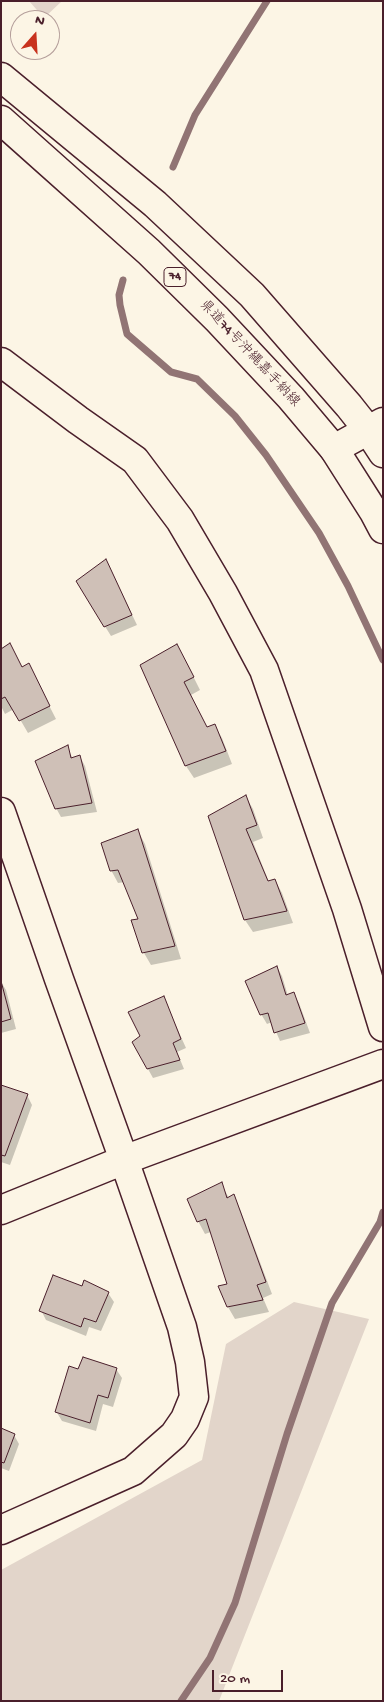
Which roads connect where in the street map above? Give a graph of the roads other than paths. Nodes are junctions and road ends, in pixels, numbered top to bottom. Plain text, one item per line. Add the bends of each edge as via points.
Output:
1 (1, 76) edge
2 (1, 120) edge
3 (1, 362) edge
4 (376, 426) edge
5 (334, 449) junction
6 (383, 453) edge
7 (383, 529) edge
8 (1, 812) edge
9 (383, 1027) edge
10 (383, 1064) edge
11 (124, 1160) junction
12 (1, 1210) edge
13 (1, 1530) edge

1 - 4 main road via 156,204 252,295
2 - 5 main road, 県道74号沖縄嘉手納線 / 74 via 149,252 216,318
3 - 9 main road via 135,460 180,520 223,592 264,670 347,909
4 - 5 main road
4 - 6 main road
5 - 7 main road, 県道74号沖縄嘉手納線 / 74
8 - 11 main road
10 - 11 main road
11 - 12 main road
11 - 13 main road via 182,1327 194,1397 174,1435 133,1471

